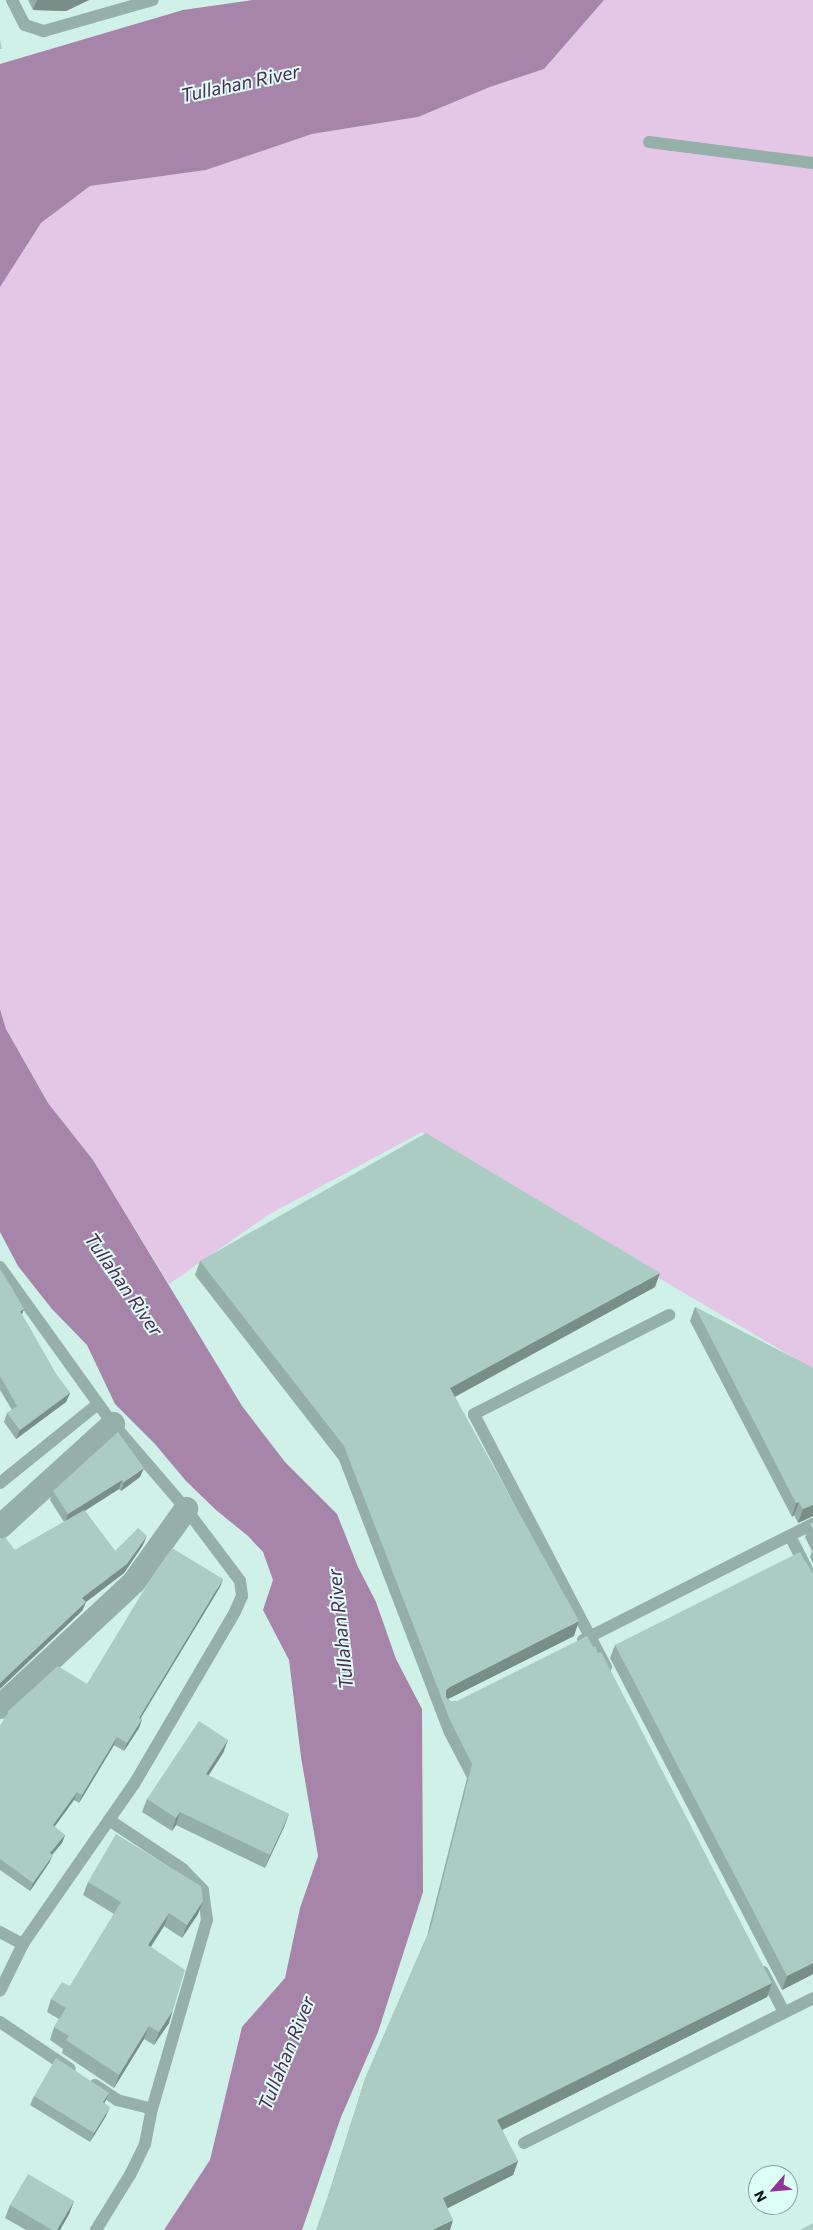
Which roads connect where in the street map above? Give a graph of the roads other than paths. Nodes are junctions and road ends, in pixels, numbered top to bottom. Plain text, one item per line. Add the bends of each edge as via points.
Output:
1 (12, 0) edge
2 (153, 0) edge
3 (649, 142) dead end
4 (813, 163) edge
5 (0, 1267) edge
6 (669, 1315) dead end
7 (98, 1404) junction
8 (113, 1424) junction
9 (0, 1483) edge
10 (186, 1509) junction
11 (813, 1524) edge
12 (0, 1526) edge
13 (790, 1536) junction
14 (813, 1581) edge
15 (590, 1636) junction
16 (572, 1645) edge
17 (613, 1680) edge
18 (0, 1707) edge
19 (109, 1820) junction
20 (0, 1932) edge
21 (23, 1944) junction
22 (757, 1960) edge
23 (0, 1990) edge
24 (813, 1998) edge
25 (784, 2012) junction
26 (0, 2022) edge
27 (152, 2109) junction
28 (524, 2143) dead end
29 (96, 2230) edge

1 - 2 lane via 25,26 44,31
3 - 4 lane
5 - 7 lane
6 - 15 lane via 474,1414
7 - 8 lane
7 - 9 lane
8 - 10 lane
8 - 12 street
10 - 18 street via 134,1582
10 - 19 lane via 240,1581 242,1596 134,1784
11 - 13 lane
13 - 14 lane
13 - 15 lane
15 - 16 lane
15 - 17 lane
19 - 21 lane
19 - 27 lane via 183,1870 203,1890 208,1920
20 - 21 lane
21 - 23 lane
22 - 25 lane
24 - 25 lane
25 - 28 lane
26 - 27 lane via 117,2100
27 - 29 lane via 145,2144

